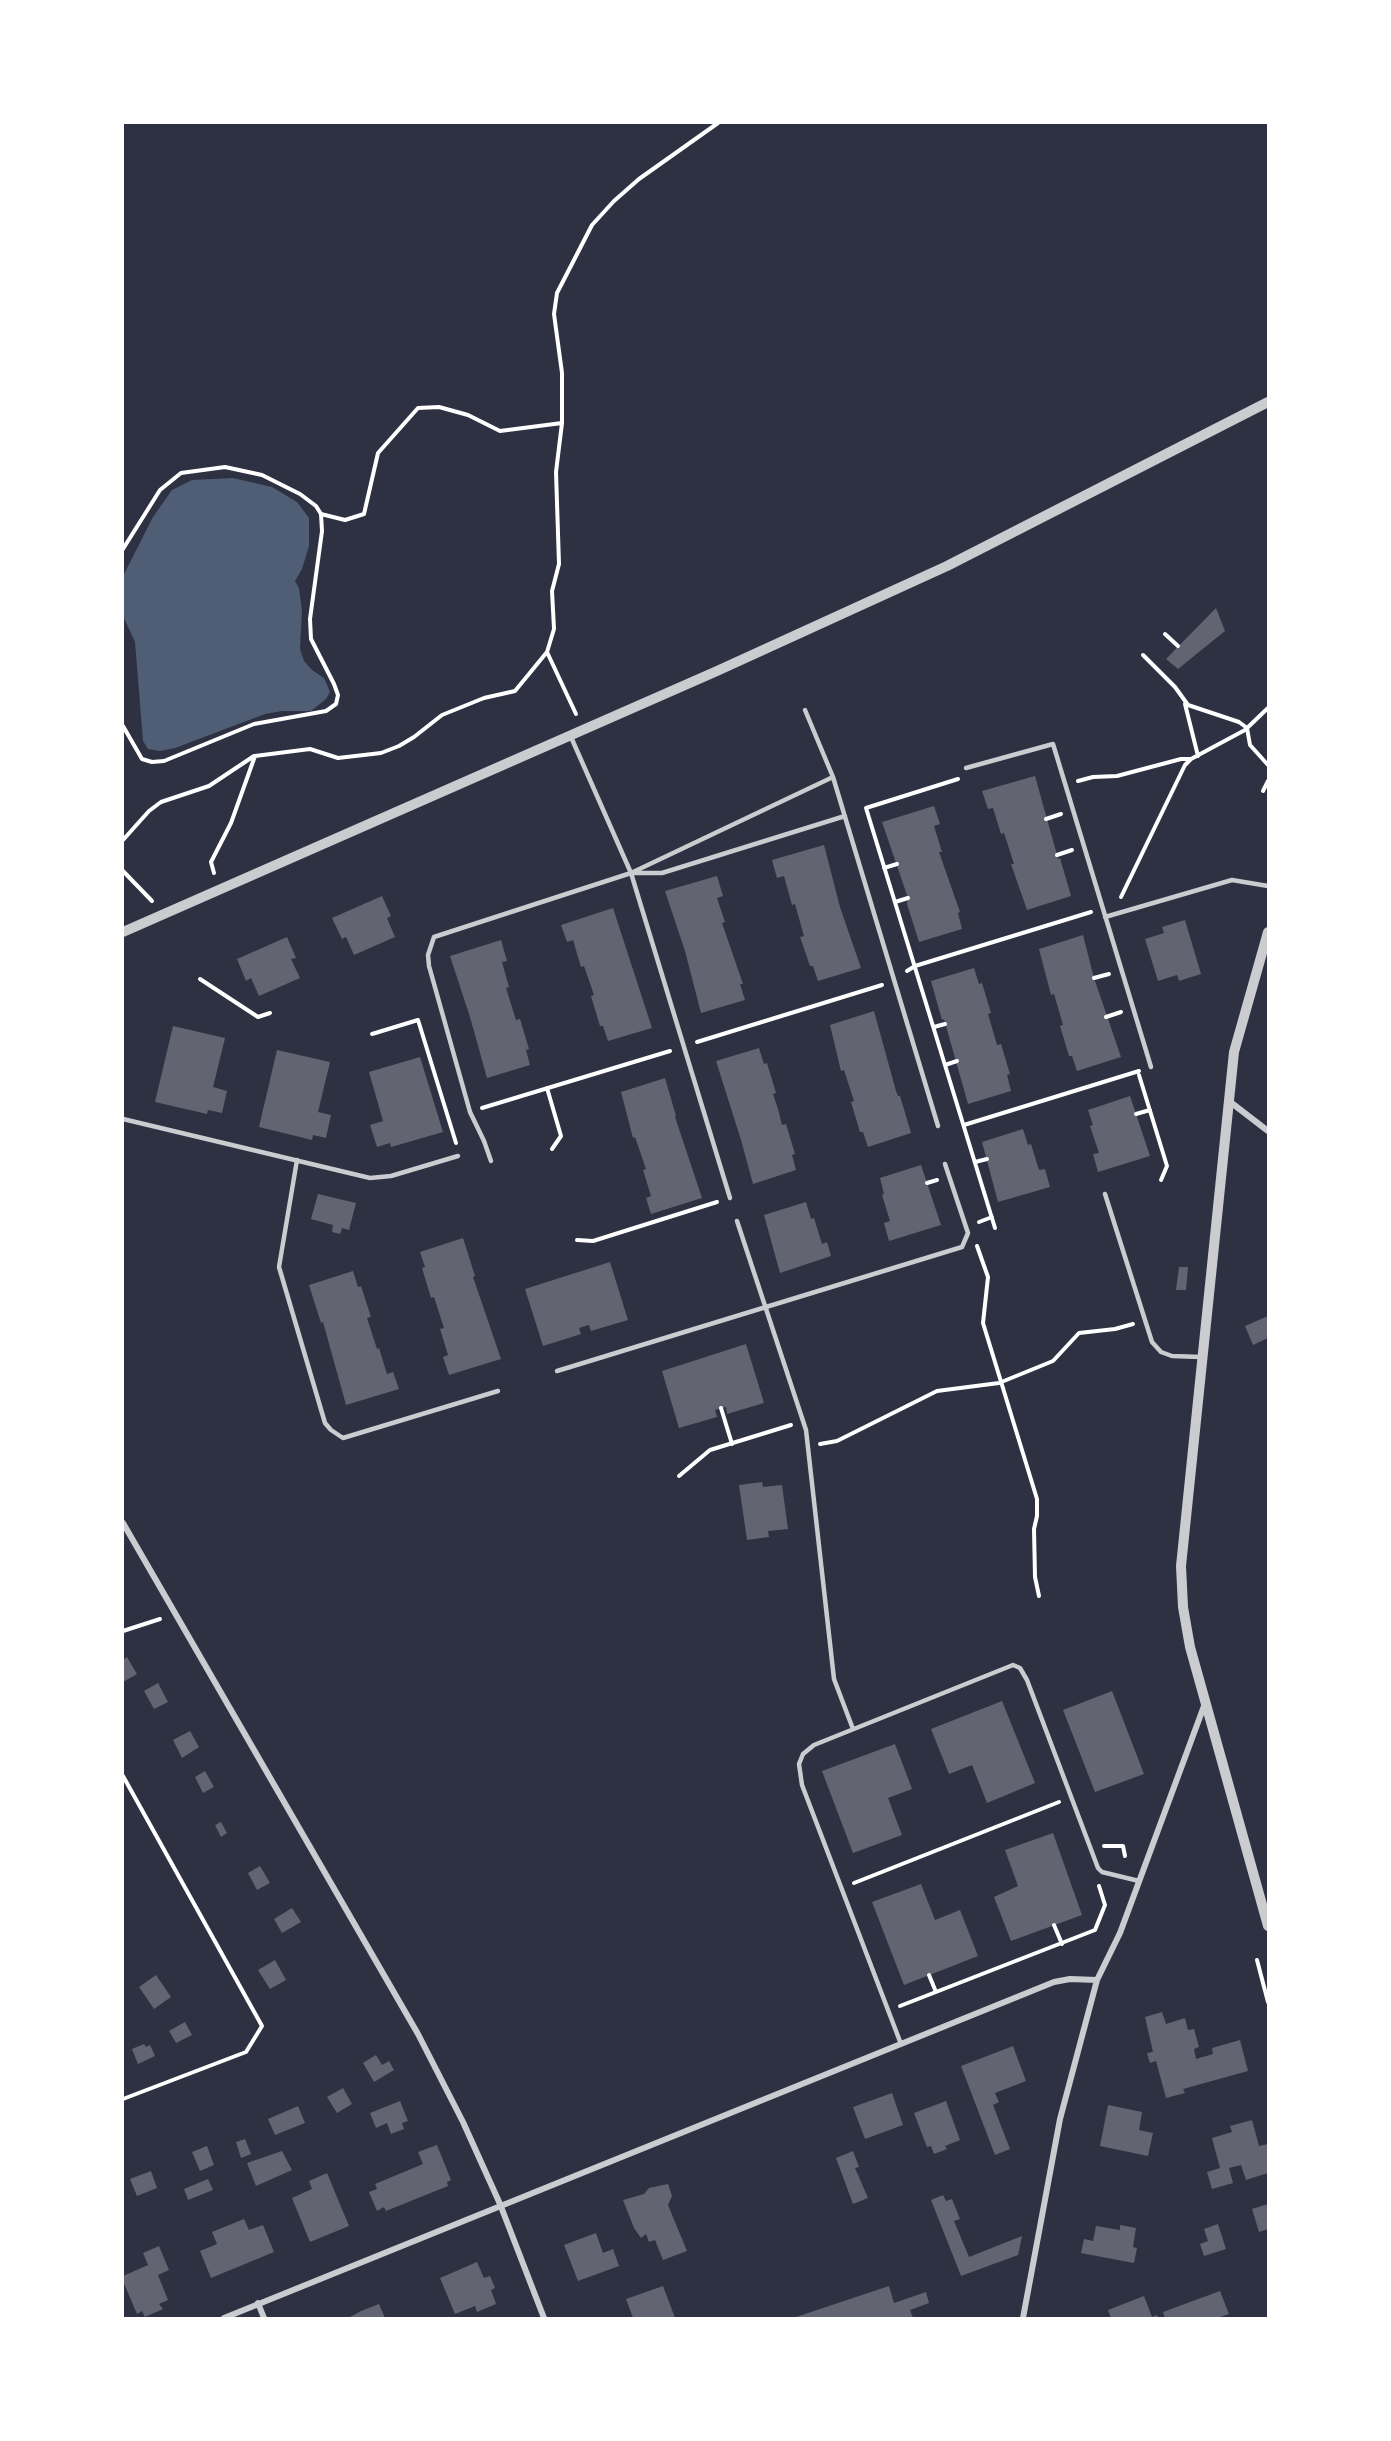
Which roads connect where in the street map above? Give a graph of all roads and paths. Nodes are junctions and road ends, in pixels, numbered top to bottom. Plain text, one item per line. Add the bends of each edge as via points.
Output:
1 (718, 123) edge
2 (1268, 402) edge
3 (562, 423) junction
4 (321, 514) junction
5 (123, 549) edge
6 (1165, 634) dead end
7 (1178, 646) dead end
8 (547, 652) junction
9 (1143, 656) dead end
10 (1184, 702) junction
11 (1268, 708) edge
12 (805, 710) dead end
13 (123, 726) edge
14 (1247, 728) junction
15 (584, 730) junction
16 (571, 736) junction
17 (255, 756) junction
18 (1198, 756) junction
19 (1191, 759) junction
20 (1268, 765) edge
21 (966, 768) joint
22 (833, 777) junction
23 (1268, 781) edge
24 (1065, 784) junction
25 (1263, 790) dead end
26 (845, 816) junction
27 (123, 840) edge
28 (897, 864) dead end
29 (884, 868) junction
30 (123, 871) edge
31 (631, 873) junction
32 (1268, 886) edge
33 (221, 891) junction
34 (908, 898) dead end
35 (895, 902) junction
36 (1103, 908) junction
37 (1113, 914) junction
38 (165, 915) junction
39 (1105, 917) junction
40 (123, 932) edge
41 (1268, 932) edge
42 (915, 966) junction
43 (200, 979) dead end
44 (894, 979) junction
45 (270, 1013) dead end
46 (945, 1024) dead end
47 (934, 1027) junction
48 (372, 1034) dead end
49 (684, 1046) junction
50 (957, 1061) dead end
51 (945, 1065) junction
52 (1151, 1067) joint
53 (1138, 1072) junction
54 (547, 1088) junction
55 (1228, 1101) junction
56 (1150, 1110) junction
57 (470, 1112) junction
58 (1136, 1114) dead end
59 (123, 1119) edge
60 (964, 1125) junction
61 (938, 1126) dead end
62 (1268, 1131) edge
63 (552, 1149) dead end
64 (458, 1156) joint
65 (987, 1159) dead end
66 (297, 1160) junction
67 (491, 1161) dead end
68 (975, 1162) junction
69 (945, 1164) dead end
70 (1161, 1180) dead end
71 (1105, 1194) dead end
72 (730, 1198) joint
73 (737, 1221) dead end
74 (995, 1228) dead end
75 (968, 1233) junction
76 (577, 1240) dead end
77 (766, 1305) junction
78 (1146, 1321) junction
79 (1201, 1357) junction
80 (557, 1371) dead end
81 (1002, 1381) junction
82 (498, 1391) dead end
83 (721, 1408) dead end
84 (803, 1422) junction
85 (732, 1444) junction
86 (808, 1447) junction
87 (680, 1476) dead end
88 (123, 1523) edge
89 (1039, 1596) dead end
90 (174, 1611) junction
91 (123, 1630) edge
92 (1204, 1706) junction
93 (853, 1729) junction
94 (123, 1776) edge
95 (1071, 1797) junction
96 (1089, 1846) junction
97 (1125, 1856) dead end
98 (1098, 1868) junction
99 (1139, 1881) junction
100 (841, 1888) junction
101 (1054, 1925) dead end
102 (1268, 1926) edge
103 (1062, 1944) junction
104 (1257, 1960) dead end
105 (929, 1975) dead end
106 (1097, 1980) junction
107 (936, 1992) junction
108 (1268, 2002) edge
109 (888, 2011) junction
110 (901, 2044) junction
111 (123, 2099) edge
112 (500, 2204) junction
113 (258, 2303) junction
114 (224, 2318) edge
115 (264, 2318) edge
116 (544, 2318) edge
117 (1023, 2318) edge

1 - 3 path via 614,201 592,225 565,274 554,314 562,373
2 - 15 street via 947,566
3 - 4 path via 500,431 468,414 439,406 418,408 378,453 364,514 345,520
3 - 8 path via 556,472 559,564 552,591 554,630
4 - 5 path via 300,495 262,476 225,467 181,473 160,489
4 - 13 path via 311,639 334,684 336,704 314,715 254,724 164,761 142,759
6 - 7 path
8 - 15 path
8 - 17 path via 515,691 484,698 442,715 406,742 381,753 338,758 310,749
9 - 10 path via 1175,687
10 - 14 path
10 - 18 path
11 - 14 path
12 - 22 lane
14 - 18 path
14 - 20 path via 1250,746
15 - 16 street
16 - 31 lane
16 - 33 street
17 - 27 path via 209,786 161,802
17 - 33 path via 231,823 211,862
18 - 19 path
19 - 24 path
19 - 37 path
21 - 24 lane via 1053,744
21 - 29 path via 960,779 866,808
22 - 26 lane
22 - 31 lane
23 - 25 path
24 - 36 lane
26 - 31 lane via 662,873
26 - 44 lane
28 - 29 path
29 - 35 path
30 - 38 path
31 - 49 lane
31 - 57 lane via 434,938 429,966
32 - 37 lane via 1232,880
33 - 38 street
34 - 35 path
35 - 42 path
36 - 39 lane
36 - 42 path
37 - 39 lane
38 - 40 street
39 - 52 lane
41 - 55 street via 1234,1052
42 - 44 path
42 - 47 path
43 - 45 path via 258,1017
44 - 49 path
44 - 61 lane
46 - 47 path
47 - 51 path
48 - 64 path via 418,1020
49 - 54 path
49 - 72 lane
50 - 51 path
51 - 60 path
52 - 53 path
53 - 56 path
53 - 60 path
54 - 57 path
54 - 63 path via 561,1136
55 - 62 street
55 - 79 street
56 - 58 path
56 - 70 path via 1167,1166
57 - 67 lane
59 - 66 lane
60 - 68 path
64 - 66 lane via 391,1176 370,1178
65 - 68 path
66 - 82 lane via 279,1267 325,1423 331,1430 342,1438
68 - 74 path
69 - 75 lane
71 - 78 lane
72 - 76 path via 593,1241
73 - 77 lane
75 - 77 lane via 962,1247
75 - 81 path via 988,1277 983,1323
77 - 80 lane
77 - 84 lane
78 - 79 lane via 1152,1342 1161,1353
78 - 81 path via 1078,1333 1057,1358
79 - 92 street via 1181,1585 1185,1627
81 - 86 path via 937,1391 837,1441
81 - 89 path via 1037,1499 1034,1529
83 - 85 path
84 - 85 path
84 - 86 lane
85 - 87 path via 710,1450
86 - 93 lane via 834,1679
88 - 90 street
90 - 91 path
90 - 112 street via 418,2034
92 - 99 street
92 - 102 street
93 - 95 lane via 1013,1665 1020,1668 1027,1680
93 - 100 lane via 814,1746 803,1754 800,1764 802,1785
94 - 111 path via 262,2026 246,2052
95 - 96 lane
95 - 100 path
96 - 97 path via 1123,1845
96 - 98 lane
98 - 99 lane
98 - 103 path via 1096,1879 1105,1905 1095,1930
99 - 106 street
100 - 109 lane
101 - 103 path
103 - 107 path
104 - 108 path
105 - 107 path
106 - 110 street via 1054,1982
106 - 117 street via 1060,2119
107 - 109 path
109 - 110 lane
110 - 112 street
112 - 113 street
112 - 116 street
113 - 114 street
113 - 115 street

